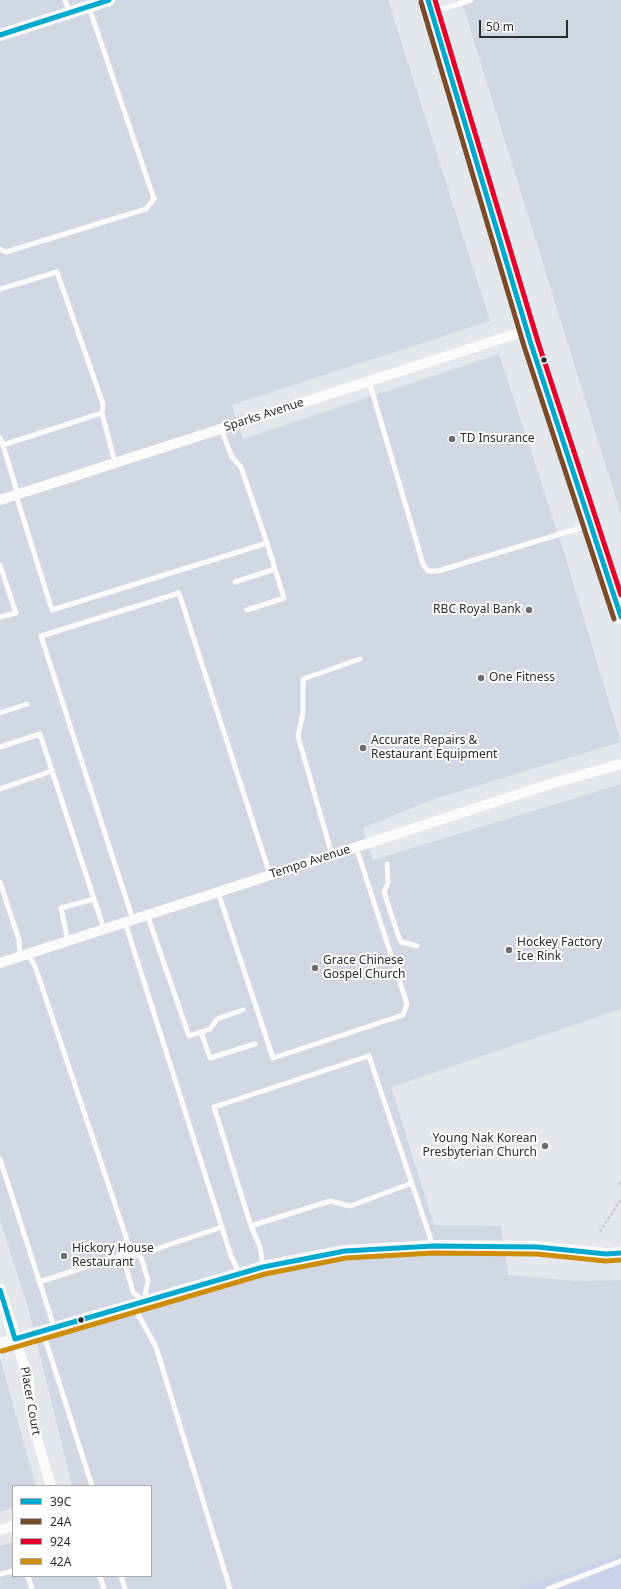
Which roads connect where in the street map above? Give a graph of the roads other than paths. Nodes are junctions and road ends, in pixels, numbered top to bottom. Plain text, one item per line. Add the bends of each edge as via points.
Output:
1 (65, 0) edge
2 (109, 0) edge
3 (471, 0) edge
4 (89, 6) junction
5 (430, 6) edge
6 (69, 13) junction
7 (0, 35) edge
8 (0, 249) edge
9 (0, 289) edge
10 (528, 330) junction
11 (369, 381) junction
12 (102, 414) junction
13 (221, 429) junction
14 (0, 438) edge
15 (3, 445) junction
16 (115, 463) junction
17 (17, 495) junction
18 (0, 500) edge
19 (591, 525) junction
20 (267, 543) junction
21 (0, 565) edge
22 (275, 569) junction
23 (235, 582) dead end
24 (247, 610) dead end
25 (621, 616) edge
26 (0, 617) edge
27 (360, 659) dead end
28 (27, 704) dead end
29 (0, 713) edge
30 (0, 747) edge
31 (621, 764) edge
32 (52, 771) junction
33 (0, 789) edge
34 (356, 847) junction
35 (332, 855) junction
36 (387, 864) dead end
37 (270, 875) junction
38 (0, 882) edge
39 (218, 892) junction
40 (94, 899) junction
41 (148, 914) junction
42 (129, 921) junction
43 (104, 929) junction
44 (68, 941) junction
45 (418, 946) dead end
46 (24, 955) junction
47 (0, 963) edge
48 (243, 1010) dead end
49 (201, 1032) junction
50 (255, 1044) dead end
51 (0, 1159) edge
52 (412, 1183) junction
53 (251, 1226) junction
54 (222, 1227) junction
55 (433, 1246) junction
56 (131, 1252) junction
57 (621, 1253) edge
58 (264, 1268) junction
59 (240, 1274) junction
60 (39, 1282) junction
61 (0, 1290) edge
62 (138, 1304) junction
63 (48, 1330) junction
64 (16, 1339) junction
65 (0, 1344) edge
66 (51, 1485) edge
67 (92, 1485) edge
68 (12, 1527) edge
69 (0, 1530) edge
70 (621, 1561) edge
71 (12, 1570) edge
72 (0, 1574) edge
73 (28, 1577) edge
74 (100, 1577) edge
75 (121, 1577) edge
76 (32, 1589) edge
77 (104, 1589) edge
78 (125, 1589) edge
79 (230, 1589) edge
80 (548, 1589) edge

1 - 6 lane
2 - 4 street
3 - 5 lane
4 - 6 street
4 - 8 lane via 154,199 146,208 6,252
5 - 10 main road
6 - 7 street
9 - 12 lane via 57,272 103,404
10 - 11 street, Sparks Avenue
10 - 19 main road
11 - 13 street, Sparks Avenue
11 - 19 lane via 423,564 428,571 438,571
12 - 15 lane
12 - 16 lane
13 - 16 street, Sparks Avenue
13 - 20 lane via 232,457 241,467
14 - 15 lane
15 - 17 lane
16 - 17 street, Sparks Avenue
17 - 18 street, Sparks Avenue
17 - 20 lane via 52,610
19 - 25 main road
20 - 22 lane
21 - 26 lane via 16,613
22 - 23 lane
22 - 24 lane via 284,598
27 - 35 lane via 303,679 303,713 298,736
28 - 29 lane
30 - 32 lane via 40,734
31 - 34 street, Tempo Avenue via 550,784
32 - 33 lane
32 - 40 lane
34 - 35 street, Tempo Avenue
34 - 39 lane via 407,1004 402,1015 273,1058
35 - 37 street, Tempo Avenue
36 - 45 lane via 388,883 384,892 398,935 401,942
37 - 39 street, Tempo Avenue
37 - 42 lane via 179,592 41,636
38 - 46 lane
39 - 41 street, Tempo Avenue
40 - 43 lane
40 - 44 lane via 60,908
41 - 42 street, Tempo Avenue
41 - 49 lane via 189,1036
42 - 43 street, Tempo Avenue
42 - 54 lane
43 - 44 street, Tempo Avenue
44 - 46 street, Tempo Avenue
46 - 47 street, Tempo Avenue
46 - 56 lane via 35,966
48 - 49 lane via 216,1019 210,1029
49 - 50 lane via 210,1058
51 - 60 lane
52 - 53 lane via 350,1206 330,1201
52 - 53 lane via 369,1056 214,1107
52 - 55 lane
53 - 58 lane via 260,1247
54 - 56 lane via 153,1250
54 - 59 lane
55 - 57 street via 537,1247 606,1254
55 - 58 street via 345,1251
56 - 60 lane
56 - 62 lane via 125,1263
56 - 62 lane via 141,1257 148,1281
58 - 59 street
59 - 62 street
60 - 63 lane
61 - 64 street
62 - 63 street
62 - 79 lane via 156,1347
63 - 64 street
63 - 67 lane
64 - 65 street
64 - 66 street, Placer Court via 29,1379 31,1419
68 - 69 street
70 - 80 lane
71 - 72 lane
73 - 76 lane
74 - 77 lane
75 - 78 lane

